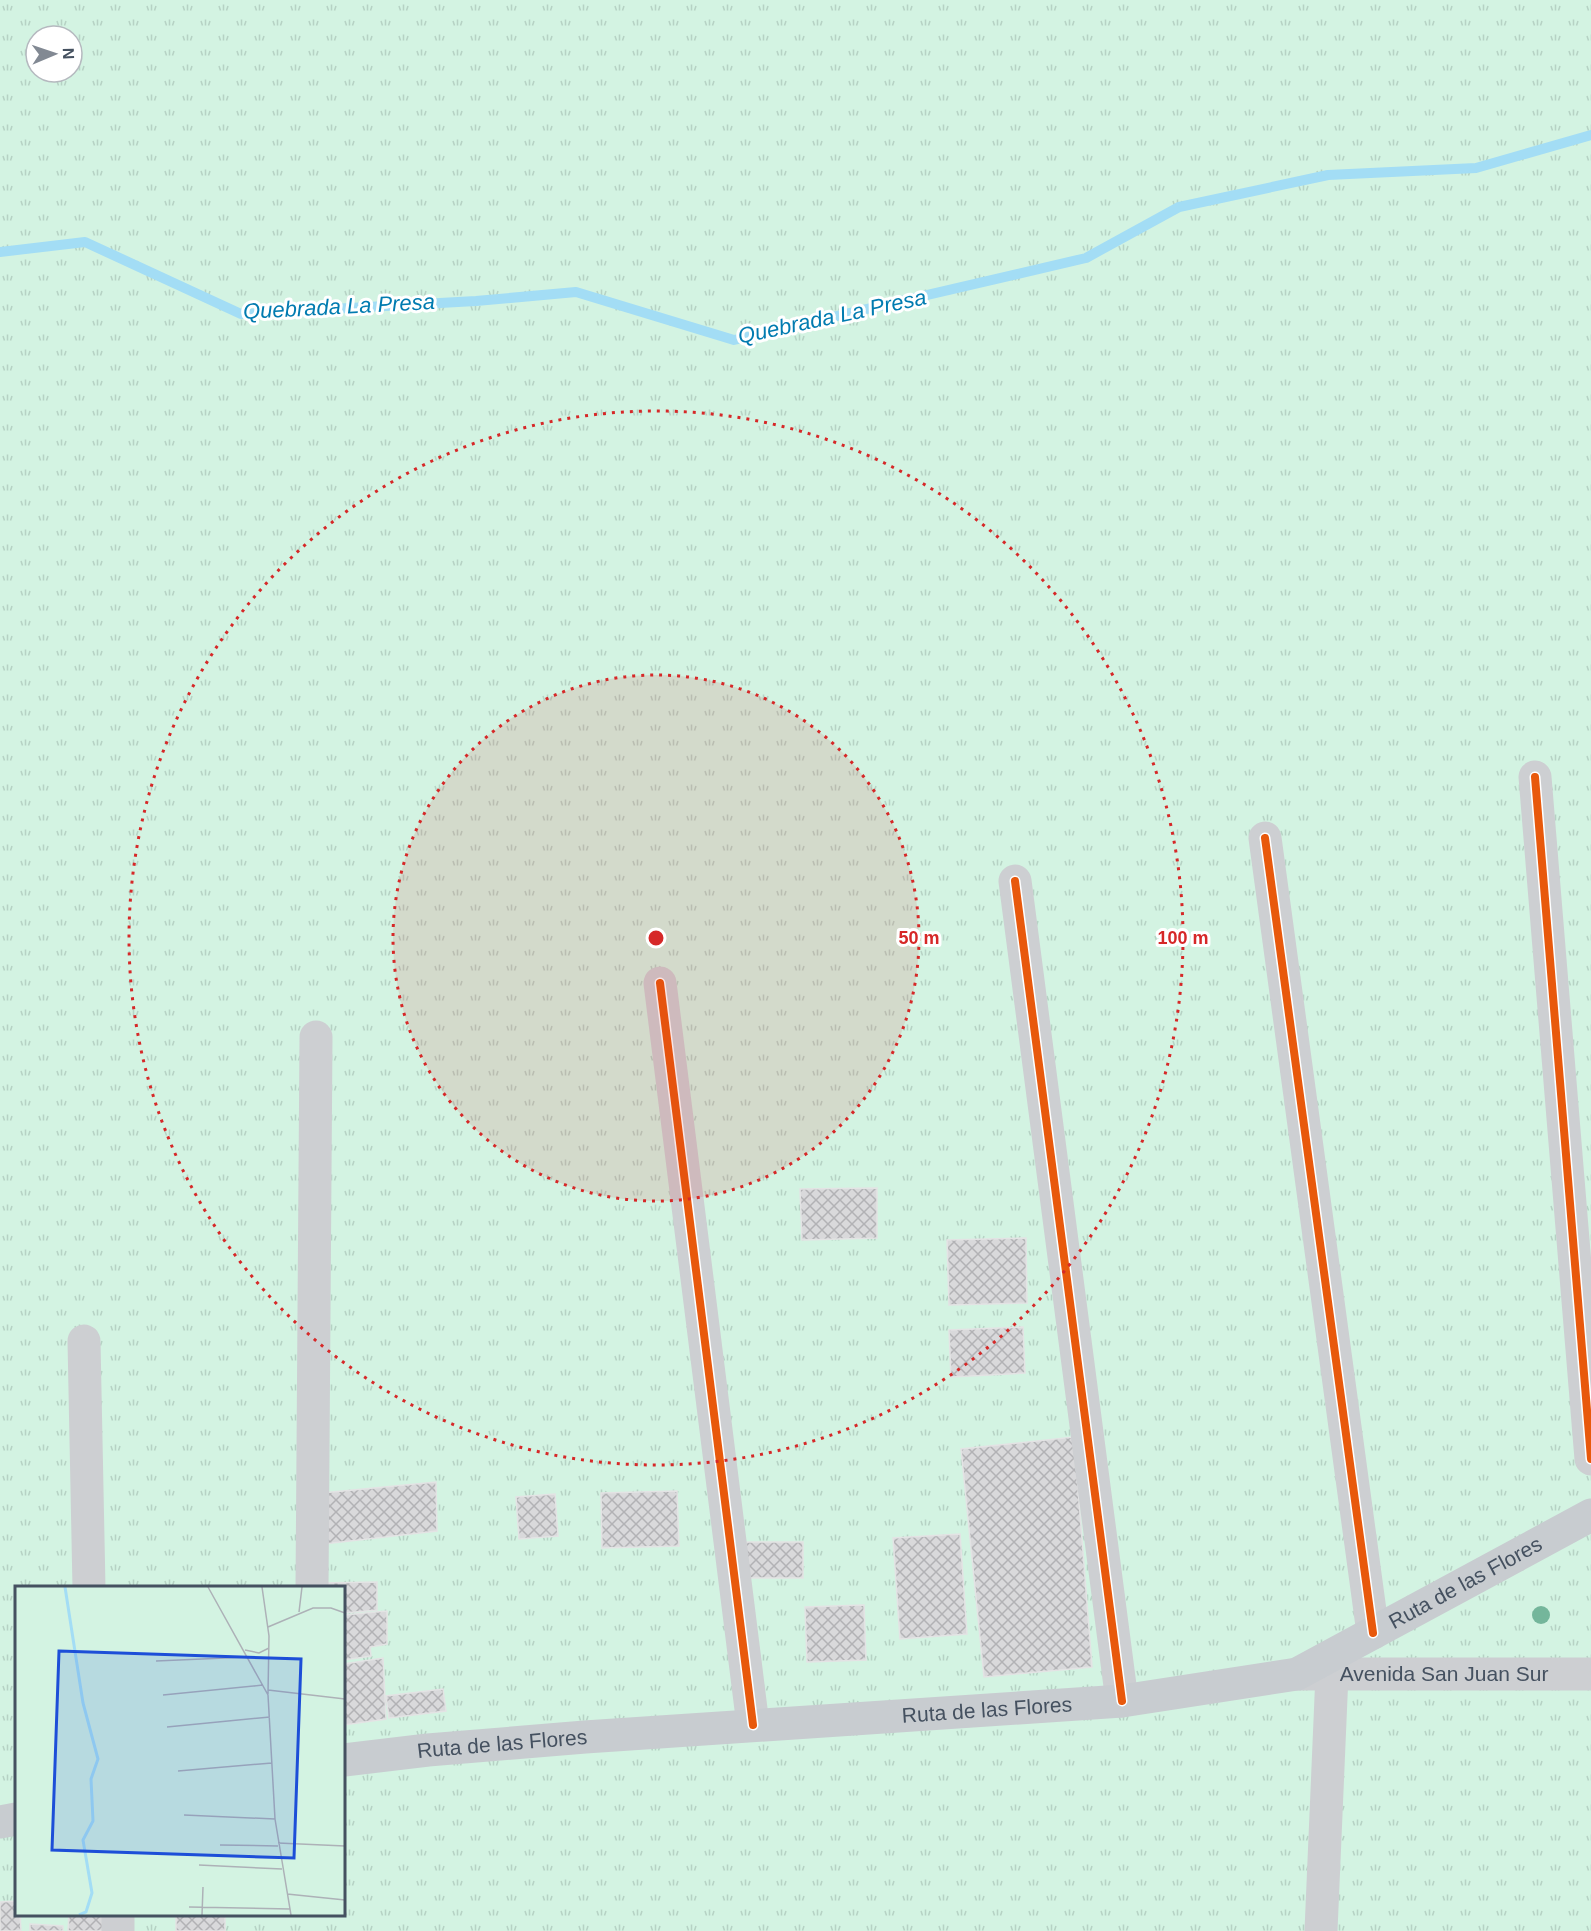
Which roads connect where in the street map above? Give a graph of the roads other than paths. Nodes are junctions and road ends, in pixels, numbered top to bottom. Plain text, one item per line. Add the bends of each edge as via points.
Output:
1 (1535, 777) dead end
2 (1265, 838) dead end
3 (1015, 881) dead end
4 (660, 983) dead end
5 (316, 1037) dead end
6 (84, 1341) dead end
7 (1591, 1459) edge
8 (1591, 1515) edge
9 (89, 1586) edge
10 (312, 1586) edge
11 (1373, 1633) junction
12 (1297, 1674) junction
13 (1332, 1674) junction
14 (1591, 1674) edge
15 (1122, 1701) junction
16 (753, 1725) junction
17 (345, 1760) edge
18 (15, 1819) edge
19 (0, 1822) edge
20 (118, 1916) edge
21 (117, 1931) edge
22 (1321, 1931) edge

1 - 7 street
2 - 11 street
3 - 15 street
4 - 16 street
5 - 10 street
6 - 9 street
8 - 11 main road, Ruta de las Flores
11 - 12 main road, Ruta de las Flores
12 - 13 street, Avenida San Juan Sur
12 - 15 main road, Ruta de las Flores
13 - 14 street, Avenida San Juan Sur
13 - 22 street
15 - 16 main road, Ruta de las Flores
16 - 17 main road, Ruta de las Flores
18 - 19 main road
20 - 21 street

